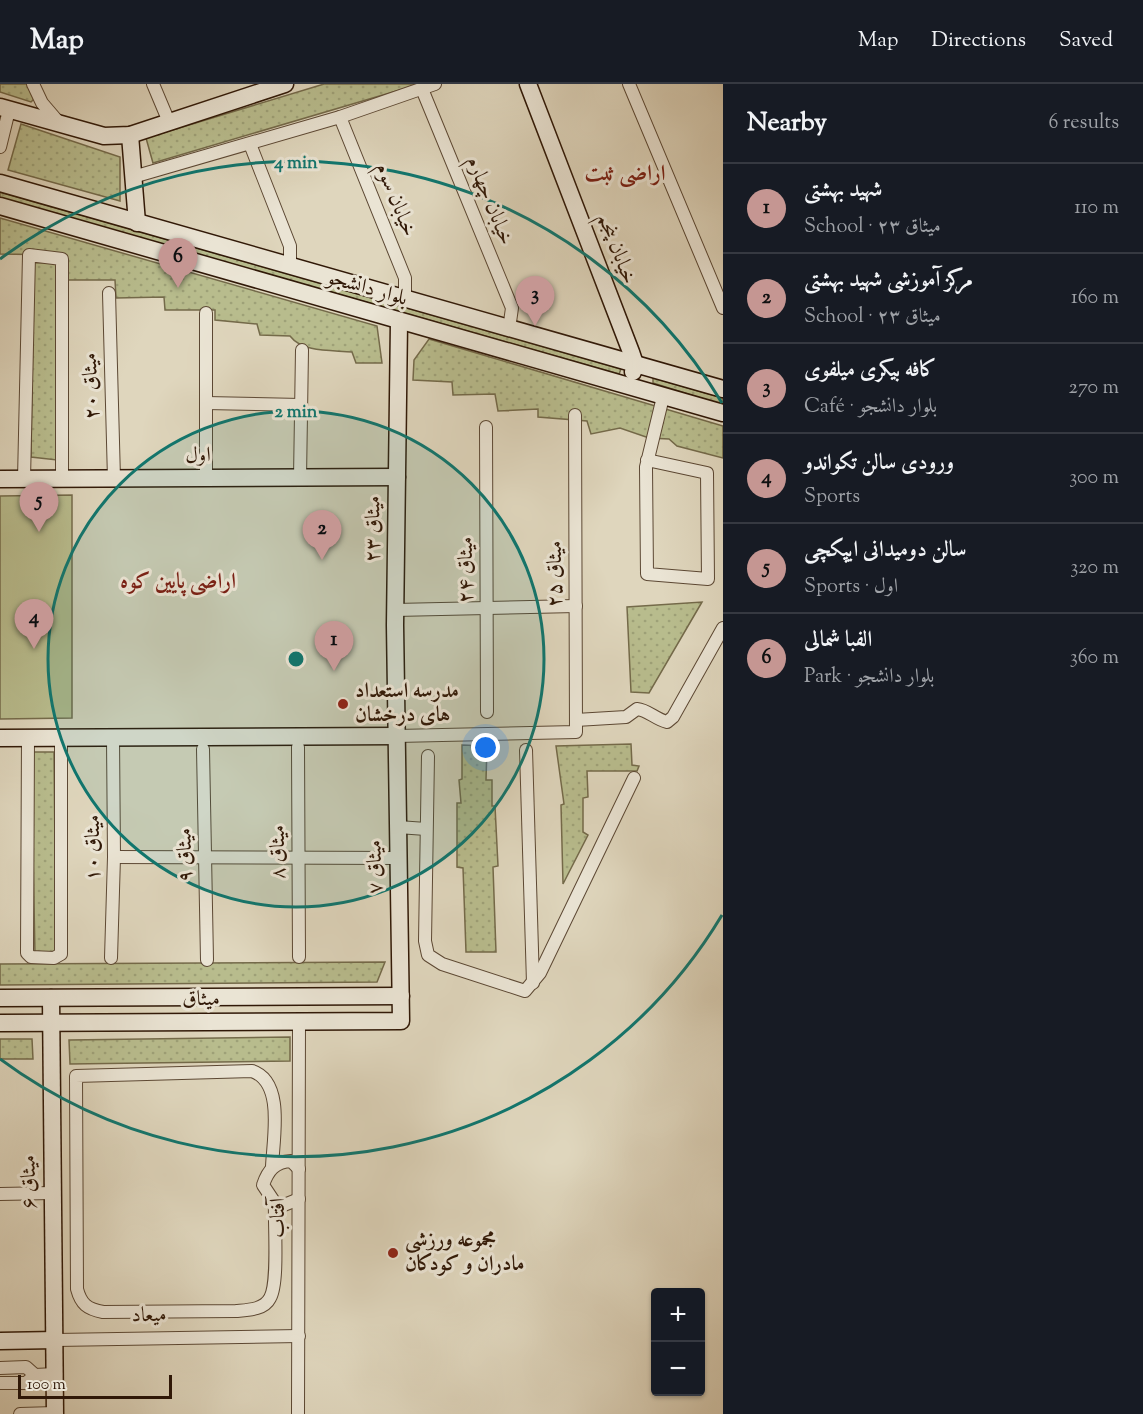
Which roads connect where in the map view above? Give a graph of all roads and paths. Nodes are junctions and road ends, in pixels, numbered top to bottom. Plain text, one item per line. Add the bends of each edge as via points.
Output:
1 (33, 84) edge
2 (153, 84) edge
3 (435, 84) edge
4 (528, 84) edge
5 (629, 84) edge
6 (281, 85) edge
7 (422, 89) junction
8 (4, 109) edge
9 (340, 117) junction
10 (168, 122) junction
11 (61, 125) junction
12 (130, 135) junction
13 (250, 144) junction
14 (0, 147) edge
15 (133, 177) junction
16 (0, 183) edge
17 (0, 206) edge
18 (137, 223) junction
19 (290, 267) junction
20 (109, 293) dead end
21 (405, 300) junction
22 (723, 308) edge
23 (206, 313) dead end
24 (399, 322) junction
25 (508, 329) junction
26 (302, 350) dead end
27 (634, 364) junction
28 (630, 387) junction
29 (723, 389) edge
30 (663, 397) junction
31 (206, 403) junction
32 (301, 405) junction
33 (723, 413) edge
34 (575, 415) dead end
35 (486, 427) dead end
36 (647, 460) junction
37 (397, 477) junction
38 (62, 478) junction
39 (206, 478) junction
40 (300, 478) junction
41 (0, 479) edge
42 (24, 479) junction
43 (114, 479) junction
44 (576, 606) junction
45 (487, 608) junction
46 (395, 610) junction
47 (723, 628) edge
48 (487, 712) dead end
49 (576, 726) junction
50 (397, 736) junction
51 (0, 738) edge
52 (28, 738) junction
53 (61, 738) junction
54 (113, 738) junction
55 (298, 747) dead end
56 (204, 749) dead end
57 (526, 750) dead end
58 (428, 756) dead end
59 (633, 778) dead end
60 (398, 827) junction
61 (426, 829) junction
62 (114, 857) junction
63 (205, 857) junction
64 (299, 857) junction
65 (399, 858) junction
66 (299, 957) dead end
67 (111, 958) dead end
68 (207, 960) dead end
69 (533, 984) junction
70 (401, 996) junction
71 (0, 998) edge
72 (51, 998) junction
73 (401, 1021) joint
74 (299, 1022) junction
75 (0, 1023) edge
76 (51, 1023) junction
77 (272, 1167) junction
78 (299, 1169) junction
79 (52, 1193) junction
80 (0, 1194) edge
81 (299, 1199) junction
82 (275, 1203) junction
83 (299, 1336) junction
84 (56, 1340) junction
85 (0, 1341) edge
86 (0, 1368) edge
87 (55, 1374) junction
88 (35, 1375) junction
89 (0, 1383) edge
90 (20, 1414) edge
91 (55, 1414) edge
92 (298, 1414) edge

1 - 11 street via 42,103
2 - 10 street
3 - 7 street
4 - 27 street, خیابان پنجم
5 - 22 street
6 - 10 street
7 - 9 street
7 - 25 street, خیابان چهارم via 512,308
8 - 11 street
8 - 14 street
9 - 13 street
9 - 21 street, خیابان سوم via 405,278
10 - 12 street
11 - 12 street via 104,136
12 - 15 street
13 - 15 street
13 - 19 street via 290,246
15 - 18 street
16 - 18 street, بلوار دانشجو
17 - 24 street, بلوار دانشجو
18 - 19 street, بلوار دانشجو
19 - 21 street, بلوار دانشجو
20 - 43 street, میثاق ۲۰
21 - 25 street, بلوار دانشجو
23 - 31 street
24 - 28 street, بلوار دانشجو
24 - 37 street, میثاق ۲۳
25 - 27 street, بلوار دانشجو
26 - 32 street
27 - 28 street
27 - 29 street, بلوار دانشجو
28 - 30 street, بلوار دانشجو
30 - 33 street, بلوار دانشجو
30 - 36 street
31 - 32 street
31 - 39 street
32 - 40 street
34 - 44 street, میثاق ۲۵
35 - 45 street, میثاق ۲۴
36 - 36 street via 647,574 708,579 706,473
37 - 40 street, اول
37 - 46 street, میثاق ۲۳
38 - 42 street, اول
38 - 42 street via 62,259 29,255
38 - 43 street, اول
39 - 40 street, اول
39 - 43 street, اول
41 - 42 street, اول
44 - 45 street
44 - 49 street, میثاق ۲۵
45 - 46 street
45 - 48 street, میثاق ۲۴
46 - 50 street, میثاق ۲۳
47 - 49 street via 667,722 637,709 626,717
49 - 50 street
50 - 54 street
50 - 60 street, میثاق ۷
51 - 52 street
52 - 53 street
52 - 53 street via 27,953 31,957 54,958 61,954
53 - 54 street
54 - 62 street, میثاق ۱۰
55 - 64 street, میثاق ۸
56 - 63 street, میثاق ۹
57 - 69 street
58 - 61 street
59 - 69 street
60 - 61 street
60 - 65 street, میثاق ۷
61 - 69 street via 428,955 442,964 525,991
62 - 63 street
62 - 67 street, میثاق ۱۰
63 - 64 street
63 - 68 street, میثاق ۹
64 - 65 street
64 - 66 street, میثاق ۸
65 - 70 street, میثاق ۷
70 - 72 street, میثاق
70 - 73 street, میثاق ۷
71 - 72 street, میثاق
72 - 76 street, میثاق ۶
73 - 74 street, میثاق
74 - 76 street, میثاق
74 - 78 street, آفتاب
75 - 76 street, میثاق
76 - 79 street, میثاق ۶
77 - 78 street via 291,1161
77 - 82 street via 262,1185
77 - 82 street via 273,1097 259,1073 76,1077 76,1289 80,1300 90,1310 103,1312 258,1308 270,1300 274,1286
78 - 81 street, آفتاب
79 - 80 street
79 - 84 street, میثاق ۶
81 - 82 street via 284,1205
81 - 83 street, آفتاب
83 - 84 street, میعاد
83 - 92 street, آفتاب
84 - 85 street, میعاد
84 - 87 street, میثاق ۶
86 - 88 street via 26,1367
87 - 88 street
87 - 91 street, میثاق ۶
88 - 89 street via 26,1383
90 - 91 street

